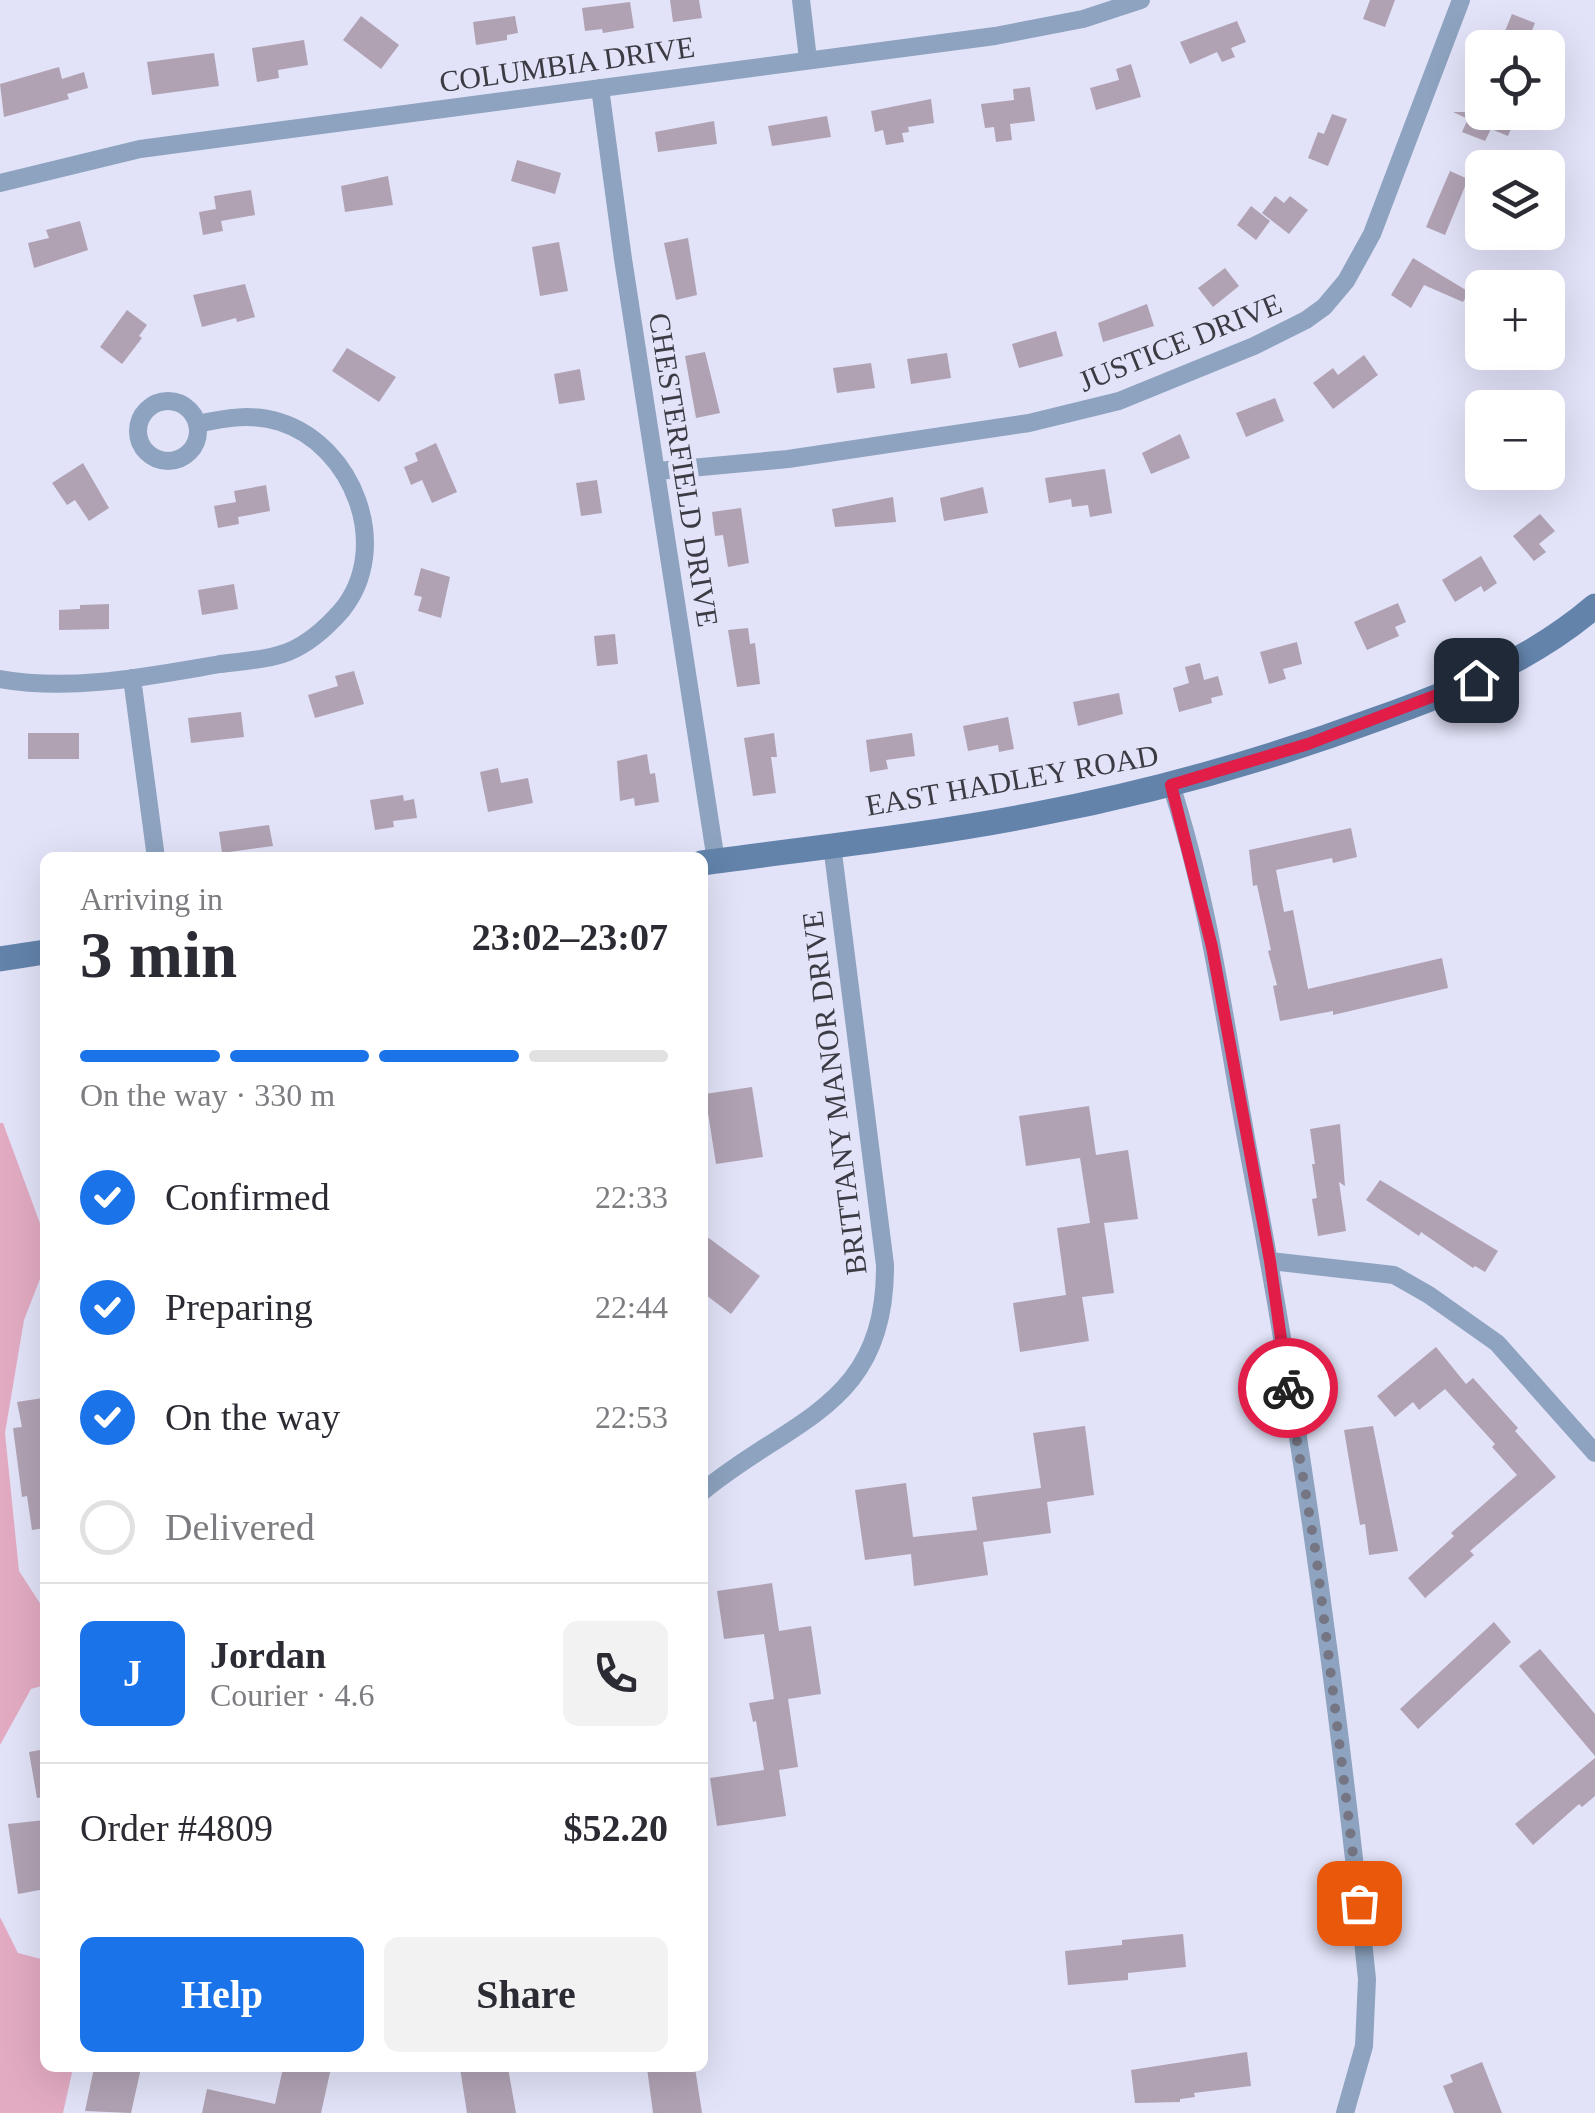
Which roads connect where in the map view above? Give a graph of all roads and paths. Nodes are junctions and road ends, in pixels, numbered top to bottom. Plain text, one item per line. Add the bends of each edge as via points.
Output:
1 (801, 0) edge
2 (1141, 0) edge
3 (1461, 0) edge
4 (808, 60) junction
5 (600, 88) junction
6 (0, 183) edge
7 (197, 424) dead end
8 (658, 471) junction
9 (1595, 606) edge
10 (132, 678) junction
11 (0, 679) edge
12 (1171, 785) junction
13 (832, 845) junction
14 (155, 852) edge
15 (708, 852) edge
16 (709, 862) edge
17 (40, 953) edge
18 (0, 958) edge
19 (1270, 1261) junction
20 (1595, 1454) edge
21 (708, 1488) edge
22 (1345, 2113) edge

1 - 4 street
2 - 4 street, COLUMBIA DRIVE via 1021,32
3 - 8 street, JUSTICE DRIVE via 1356,266 1336,294 1297,326 1155,388 1058,418
4 - 5 street, COLUMBIA DRIVE
5 - 6 street, COLUMBIA DRIVE via 140,149
5 - 8 street, CHESTERFIELD DRIVE
7 - 10 street via 264,418 322,445 348,477 359,504 360,570 343,608 288,652
8 - 15 street, CHESTERFIELD DRIVE
9 - 12 street, EAST HADLEY ROAD via 1540,648 1450,691
10 - 11 street
10 - 14 street
12 - 13 street, EAST HADLEY ROAD via 1028,816
12 - 19 street via 1212,947
13 - 16 street, EAST HADLEY ROAD
13 - 21 street, BRITTANY MANOR DRIVE via 885,1265 884,1302 869,1349 828,1406
17 - 18 street
19 - 20 street via 1394,1275 1429,1295 1497,1344
19 - 22 street via 1316,1554 1367,1979 1364,2046

